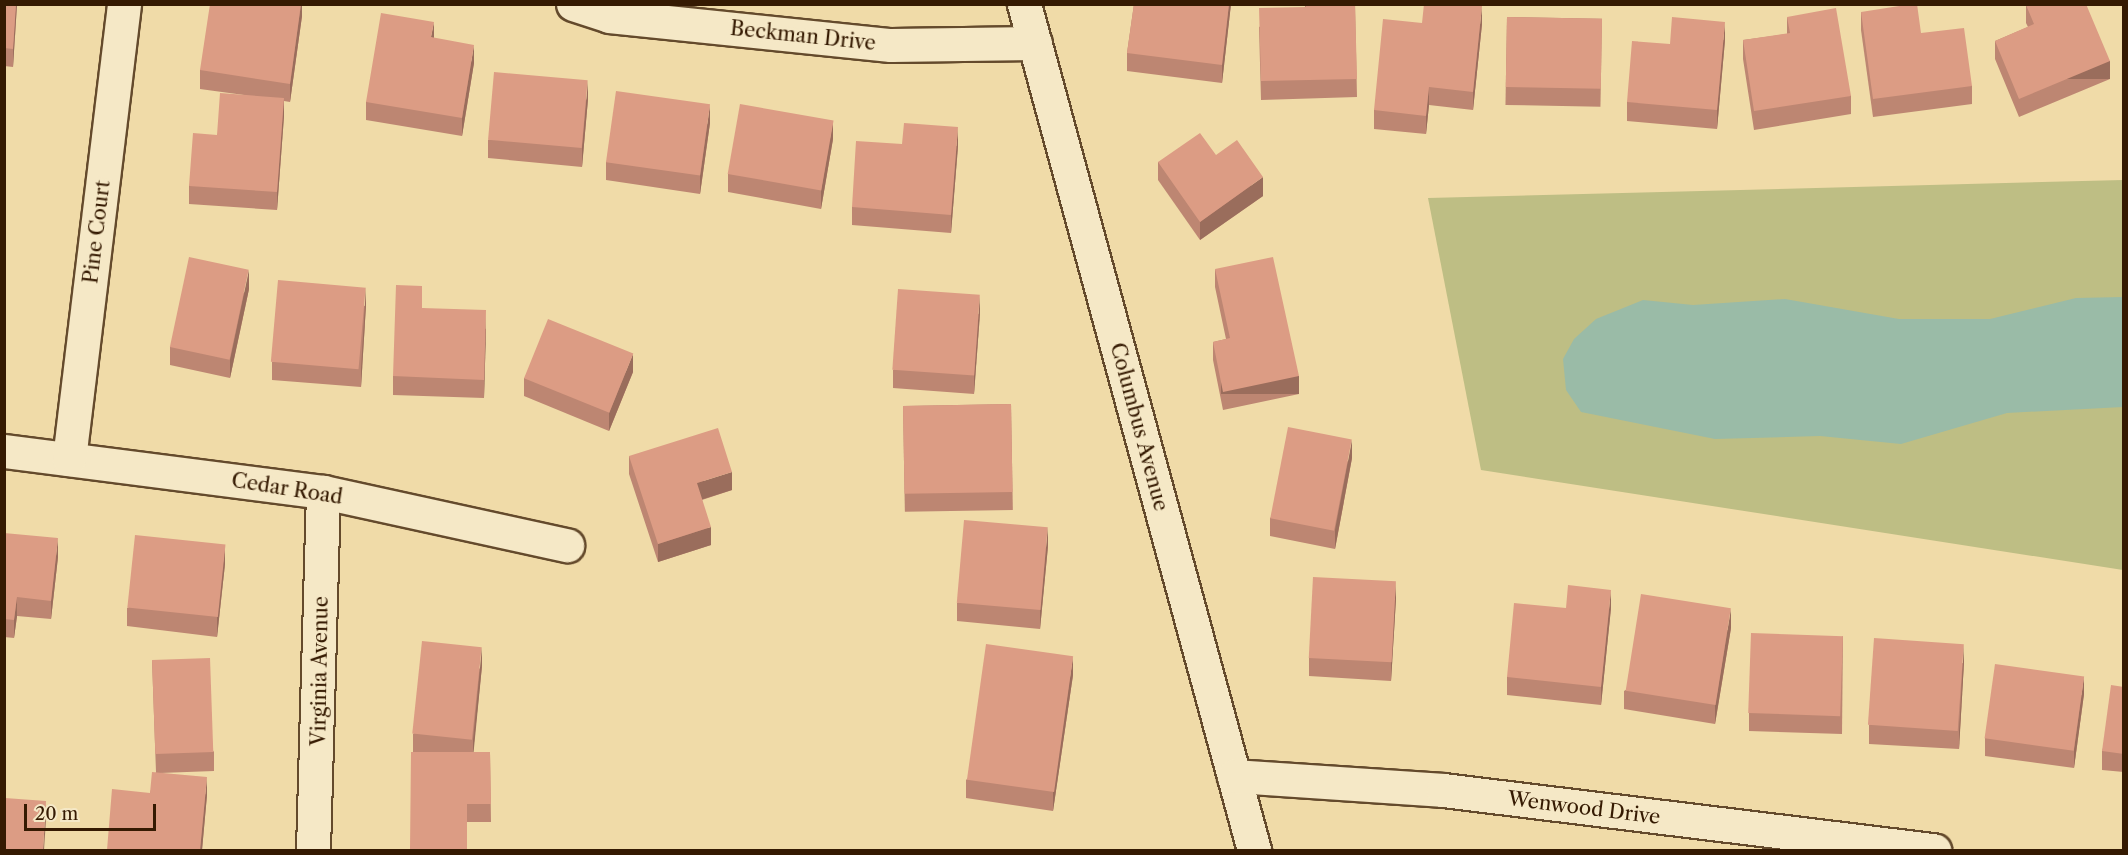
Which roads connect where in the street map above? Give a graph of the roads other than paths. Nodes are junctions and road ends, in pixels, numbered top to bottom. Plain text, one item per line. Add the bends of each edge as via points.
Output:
1 (124, 4) edge
2 (573, 4) edge
3 (1024, 4) edge
4 (1035, 43) junction
5 (4, 451) edge
6 (69, 459) junction
7 (323, 492) junction
8 (567, 545) dead end
9 (1234, 776) junction
10 (313, 850) edge
11 (1254, 850) edge
12 (1934, 850) edge

1 - 6 street, Pine Court
2 - 4 street, Beckman Drive via 609,16 891,45
3 - 4 street, Columbus Avenue
4 - 9 street, Columbus Avenue
5 - 6 street, Cedar Road
6 - 7 street, Cedar Road
7 - 8 street, Cedar Road
7 - 10 street, Virginia Avenue
9 - 11 street, Columbus Avenue
9 - 12 street, Wenwood Drive via 1443,790

